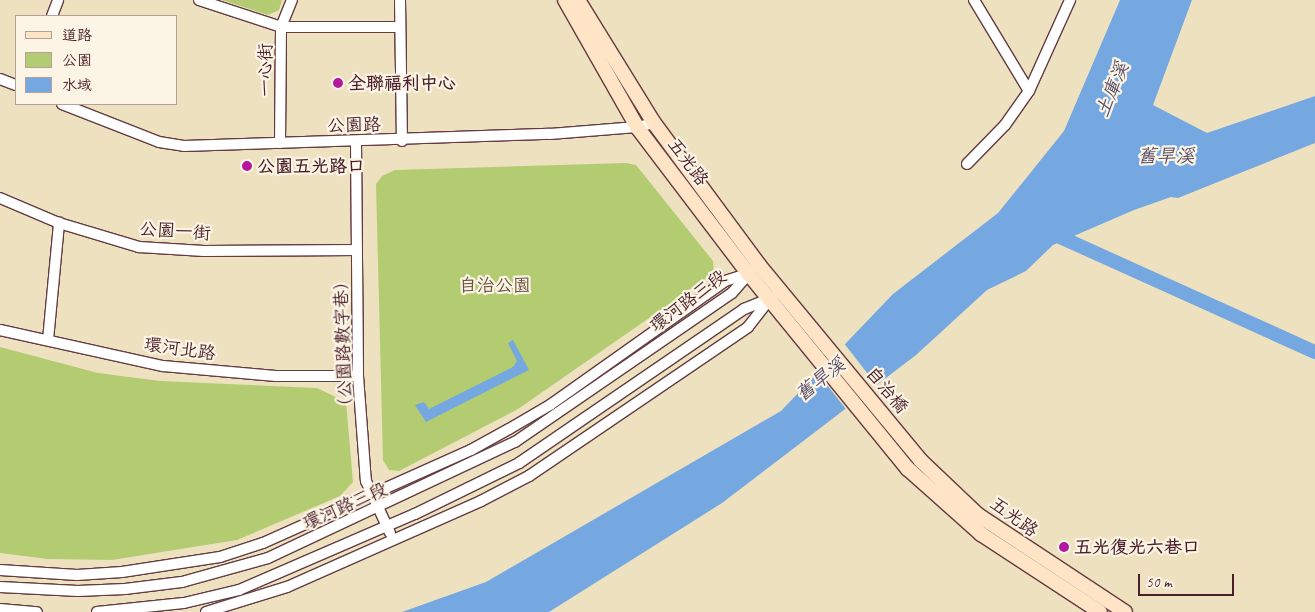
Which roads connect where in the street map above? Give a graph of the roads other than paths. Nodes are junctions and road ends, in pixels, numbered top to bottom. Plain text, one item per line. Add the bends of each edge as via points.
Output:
1 (58, 0) edge
2 (199, 0) edge
3 (292, 0) edge
4 (400, 0) edge
5 (565, 0) edge
6 (578, 0) edge
7 (974, 0) edge
8 (1070, 0) edge
9 (52, 15) edge
10 (281, 27) junction
11 (400, 27) junction
12 (0, 79) edge
13 (15, 85) edge
14 (1029, 91) junction
15 (65, 105) edge
16 (654, 123) junction
17 (637, 127) junction
18 (402, 141) junction
19 (356, 142) junction
20 (280, 143) junction
21 (966, 164) dead end
22 (0, 198) edge
23 (59, 223) junction
24 (356, 250) junction
25 (753, 269) junction
26 (775, 296) junction
27 (810, 326) joint
28 (0, 330) edge
29 (799, 336) joint
30 (48, 340) junction
31 (358, 376) junction
32 (898, 432) joint
33 (886, 441) joint
34 (371, 493) junction
35 (378, 509) junction
36 (387, 527) junction
37 (393, 540) junction
38 (0, 570) edge
39 (0, 587) edge
40 (0, 609) edge
41 (37, 612) edge
42 (98, 612) edge
43 (206, 612) edge
44 (1100, 612) edge
45 (1125, 612) edge

1 - 9 street
2 - 10 street
3 - 10 street, 一心街
4 - 11 street
5 - 17 main road, 五光路
6 - 16 main road, 五光路
7 - 14 street
8 - 14 street
10 - 11 street
10 - 20 street, 一心街
11 - 18 street
12 - 13 street
14 - 21 street via 1005,125
15 - 20 street, 公園路 via 159,142 184,146
16 - 17 street, 公園路
16 - 25 main road, 五光路
17 - 18 street, 公園路
17 - 25 main road, 五光路
18 - 19 street, 公園路
19 - 20 street, 公園路
19 - 24 street, （公園路數字巷）
22 - 23 street, 公園一街
23 - 24 street, 公園一街 via 140,247 204,251
23 - 30 street
24 - 31 street, （公園路數字巷）
25 - 26 main road, 五光路
25 - 34 street, 環河路三段 via 725,281 550,405 510,429 471,450
25 - 35 street, 環河路三段 via 732,293 515,442
26 - 27 main road, 五光路
26 - 29 main road, 五光路
26 - 36 street, 環河路三段 via 744,309 519,463
26 - 37 street via 748,327 528,476
27 - 32 main road, 自治橋
28 - 30 street, 環河北路
29 - 33 main road, 自治橋
30 - 31 street, 環河北路 via 163,366 276,376
31 - 34 street, （公園路數字巷） via 365,470
32 - 45 main road, 五光路 via 952,493 978,515
33 - 44 main road, 五光路 via 936,496 981,534
34 - 35 street, （公園路數字巷）
34 - 38 street, 環河路三段 via 262,543 178,566 95,574
35 - 36 street, （公園路數字巷）
35 - 39 street, 環河路三段 via 268,558 182,582 78,591
36 - 37 street, （公園路數字巷）
36 - 42 street, 環河路三段 via 239,590 184,603
37 - 43 street via 286,587
40 - 41 street

